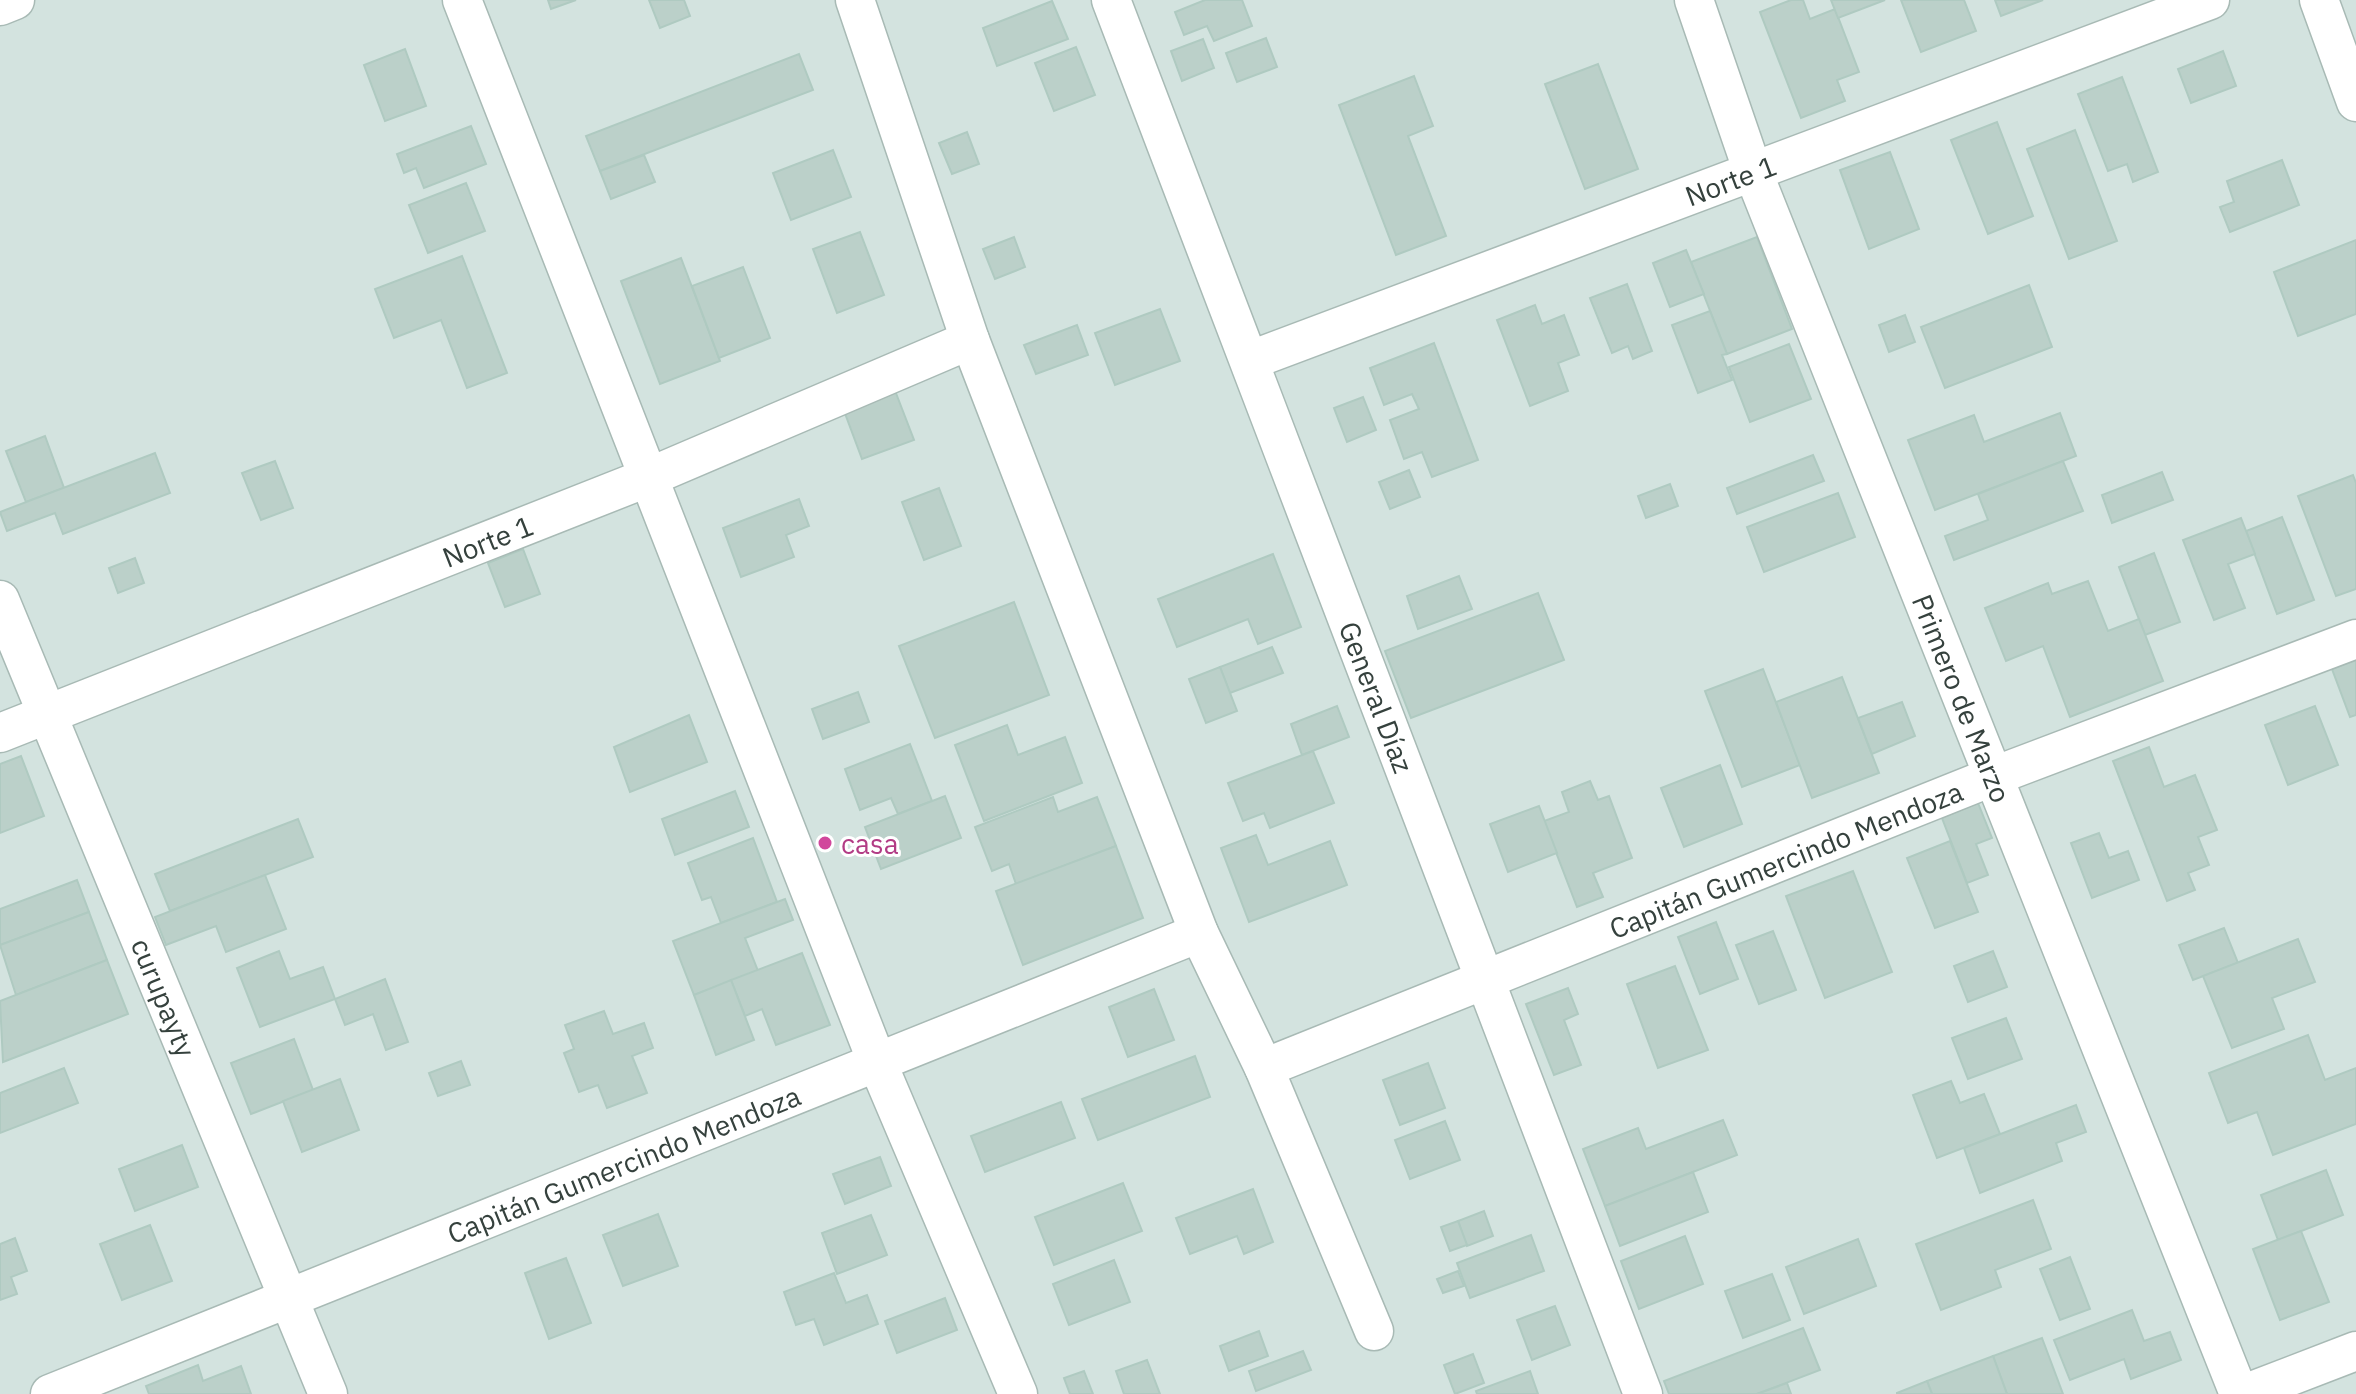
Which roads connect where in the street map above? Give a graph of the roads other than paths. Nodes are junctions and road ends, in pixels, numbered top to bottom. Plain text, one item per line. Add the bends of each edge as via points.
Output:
1 (15, 0) edge
2 (462, 0) edge
3 (855, 0) edge
4 (1111, 0) edge
5 (1694, 0) edge
6 (2210, 0) edge
7 (2319, 0) edge
8 (0, 6) edge
9 (2356, 102) edge
10 (1753, 172) junction
11 (970, 340) junction
12 (1251, 360) junction
13 (649, 477) junction
14 (0, 600) edge
15 (2356, 639) edge
16 (47, 714) junction
17 (0, 733) edge
18 (1994, 776) junction
19 (1199, 933) junction
20 (1484, 981) junction
21 (877, 1062) junction
22 (1264, 1068) junction
23 (288, 1298) junction
24 (1374, 1331) dead end
25 (2356, 1351) edge
26 (50, 1394) edge
27 (328, 1394) edge
28 (1018, 1394) edge
29 (1643, 1394) edge
30 (2242, 1394) edge

1 - 8 street
2 - 13 street
3 - 11 street
4 - 12 street, General Díaz
5 - 10 street, Primero de Marzo
6 - 10 street, Norte 1
7 - 9 street
10 - 12 street, Norte 1
10 - 18 street, Primero de Marzo
11 - 13 street, Norte 1
11 - 19 street
12 - 20 street, General Díaz
13 - 16 street, Norte 1
13 - 21 street
14 - 16 street, curupayty
15 - 18 street, Capitán Gumercindo Mendoza
16 - 17 street, Norte 1
16 - 23 street, curupayty
18 - 20 street, Capitán Gumercindo Mendoza
18 - 30 street, Primero de Marzo
19 - 21 street, Capitán Gumercindo Mendoza
19 - 22 street
20 - 22 street, Capitán Gumercindo Mendoza
20 - 29 street, General Díaz
21 - 23 street, Capitán Gumercindo Mendoza
21 - 28 street
22 - 24 street
23 - 26 street, Capitán Gumercindo Mendoza
23 - 27 street, curupayty
25 - 30 street

